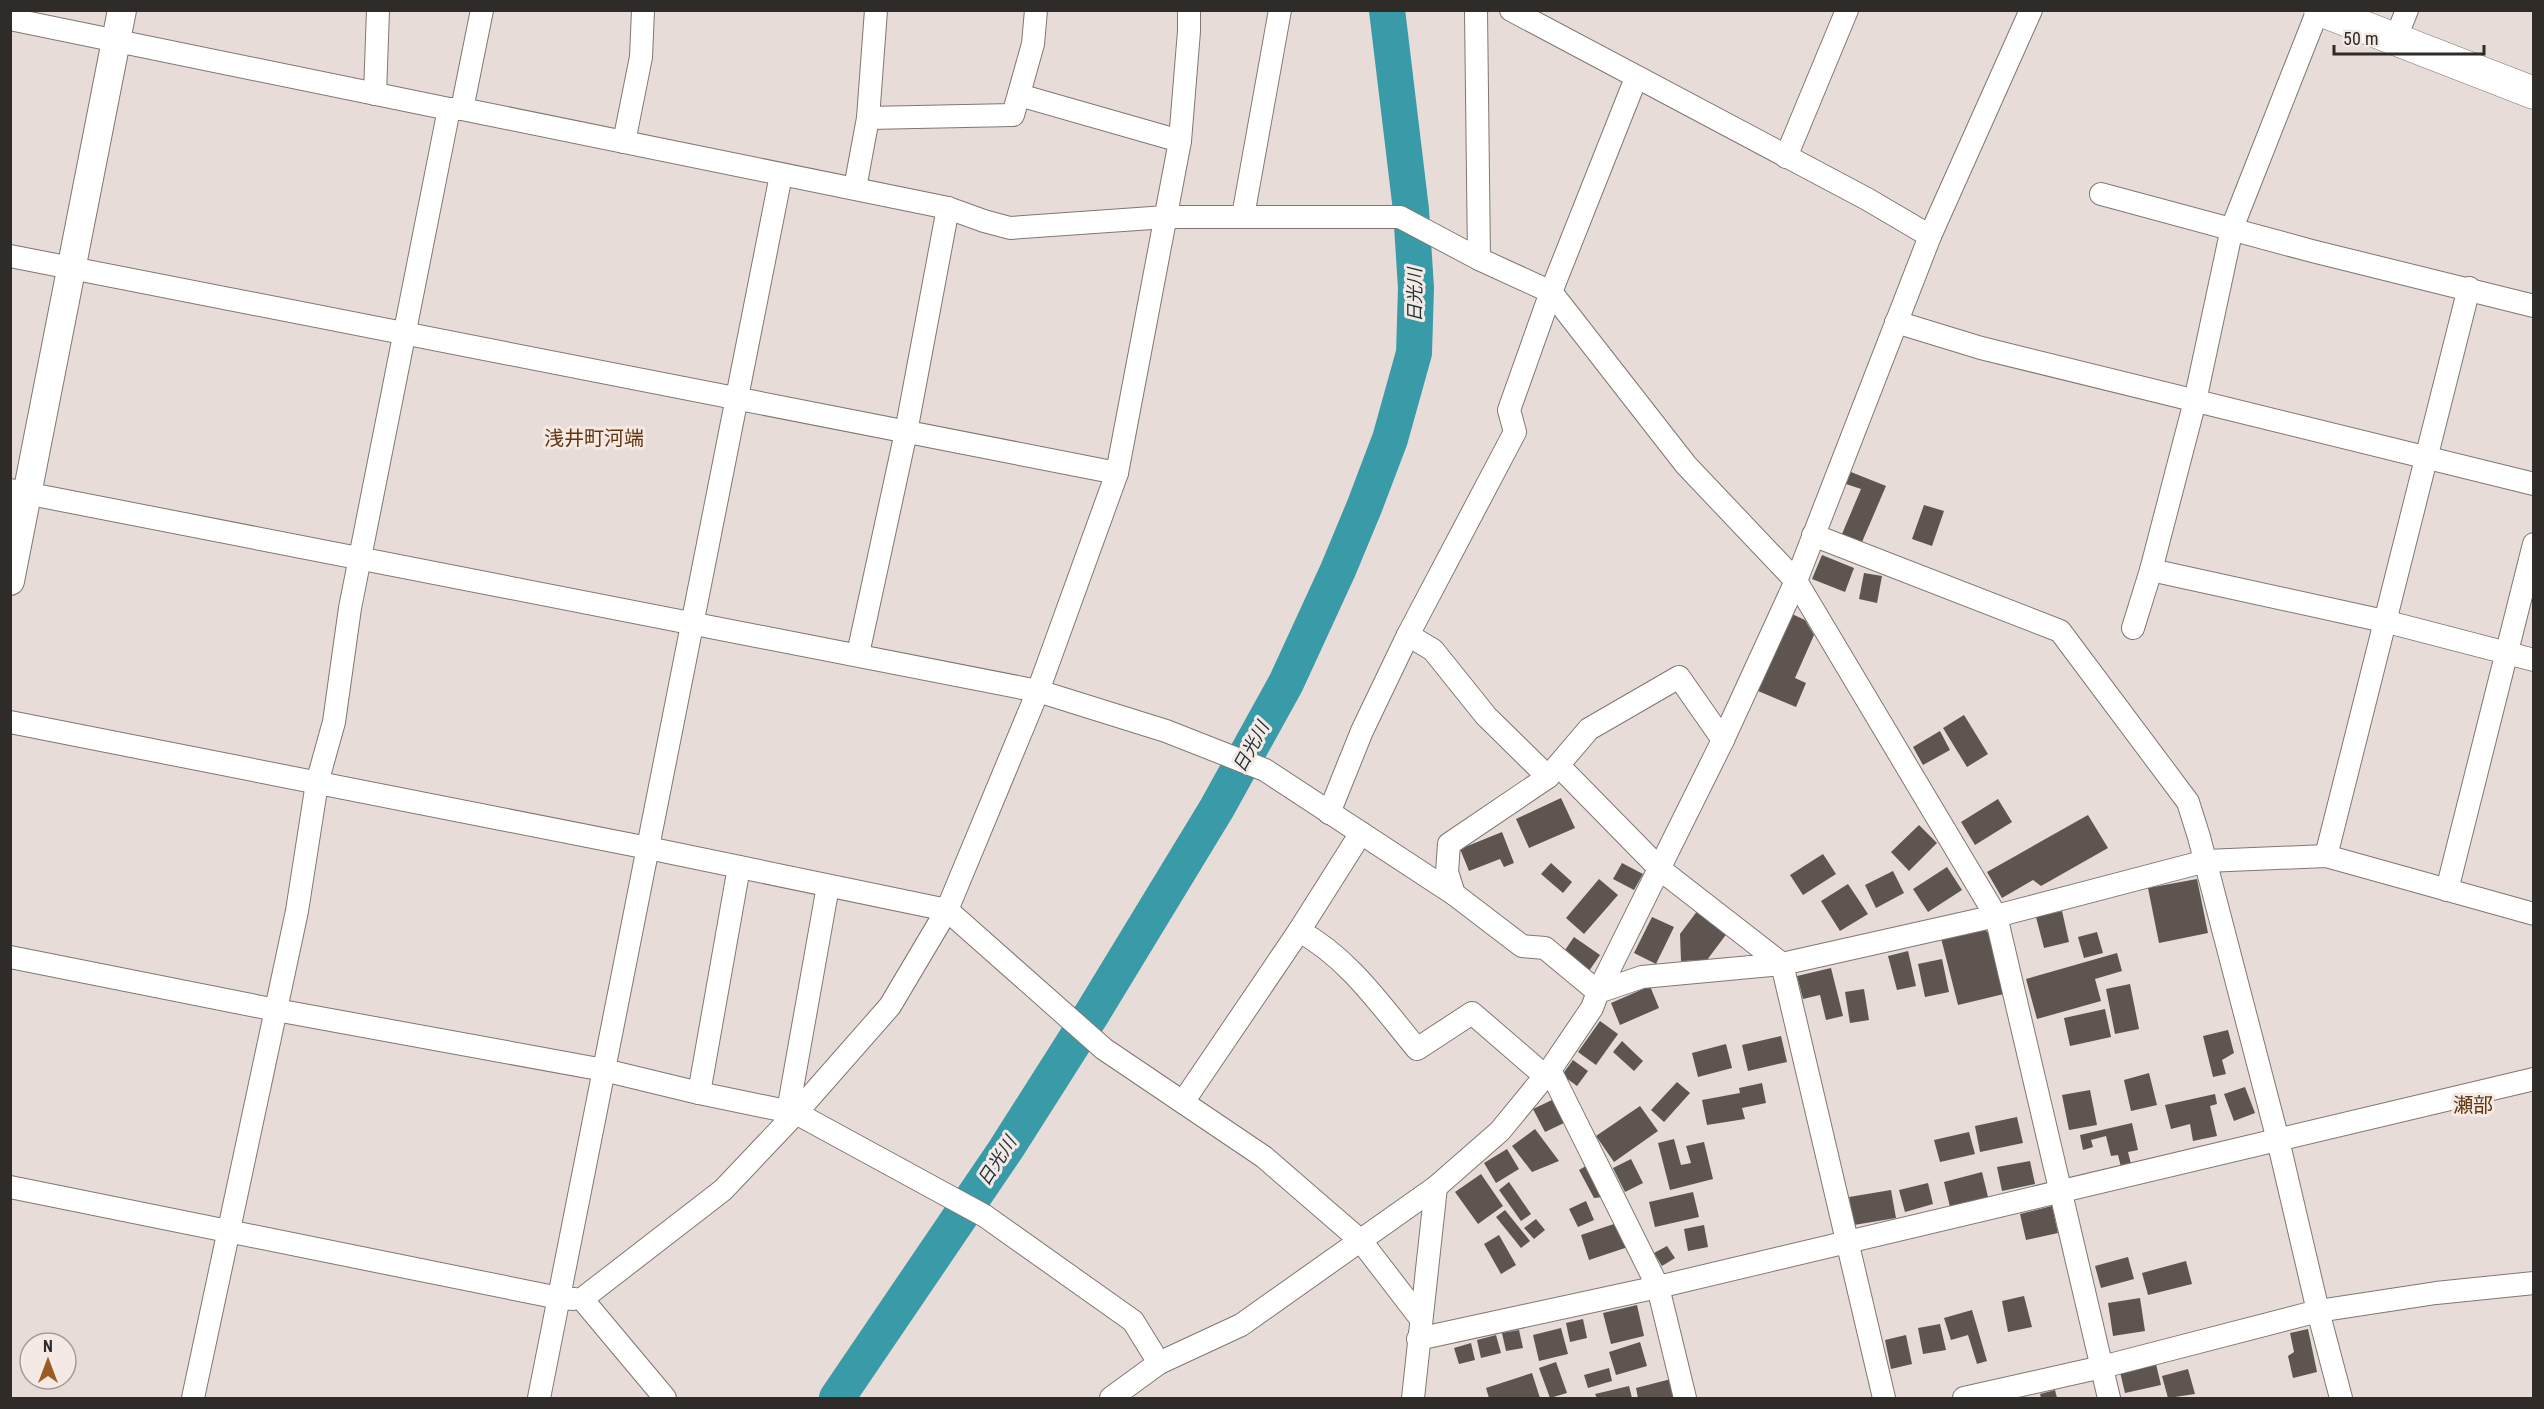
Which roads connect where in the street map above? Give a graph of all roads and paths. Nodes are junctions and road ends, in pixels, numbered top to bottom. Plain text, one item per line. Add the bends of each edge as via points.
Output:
1 (122, 10) edge
2 (378, 10) edge
3 (482, 10) edge
4 (643, 10) edge
5 (876, 10) edge
6 (1036, 10) edge
7 (1189, 10) edge
8 (1280, 10) edge
9 (1476, 10) edge
10 (1847, 10) edge
11 (2031, 10) edge
12 (2319, 10) edge
13 (2407, 10) edge
14 (1520, 13) edge
15 (10, 19) edge
16 (117, 39) junction
17 (2395, 40) junction
18 (1636, 78) junction
19 (2534, 93) edge
20 (375, 94) junction
21 (1019, 95) junction
22 (456, 109) junction
23 (868, 118) junction
24 (624, 141) junction
25 (1180, 141) junction
26 (1786, 157) junction
27 (781, 175) junction
28 (855, 188) junction
29 (2101, 194) dead end
30 (948, 208) junction
31 (1244, 216) junction
32 (1166, 217) junction
33 (2232, 228) junction
34 (1930, 236) junction
35 (10, 256) edge
36 (1479, 259) junction
37 (73, 268) junction
38 (2469, 288) junction
39 (1551, 292) junction
40 (2534, 306) edge
41 (1896, 322) junction
42 (404, 333) junction
43 (737, 399) junction
44 (2195, 401) junction
45 (906, 432) junction
46 (2426, 456) junction
47 (1118, 473) junction
48 (2534, 483) edge
49 (20, 492) edge
50 (1813, 536) junction
51 (2534, 544) edge
52 (361, 557) junction
53 (2151, 570) junction
54 (10, 581) edge
55 (1796, 581) junction
56 (2384, 621) junction
57 (693, 623) junction
58 (2133, 628) dead end
59 (1408, 636) junction
60 (2505, 652) junction
61 (858, 654) junction
62 (2534, 660) edge
63 (1038, 691) junction
64 (10, 722) edge
65 (1723, 740) junction
66 (1553, 771) junction
67 (317, 783) junction
68 (1329, 813) junction
69 (1361, 834) junction
70 (648, 848) junction
71 (2326, 856) junction
72 (2206, 861) junction
73 (739, 867) junction
74 (1660, 870) junction
75 (828, 886) junction
76 (2447, 890) junction
77 (1454, 894) junction
78 (947, 910) junction
79 (2534, 914) edge
80 (1996, 916) junction
81 (1299, 931) junction
82 (10, 957) edge
83 (1782, 964) junction
84 (1598, 992) junction
85 (276, 1010) junction
86 (604, 1070) junction
87 (1547, 1073) junction
88 (2534, 1079) edge
89 (699, 1093) junction
90 (1183, 1102) junction
91 (792, 1112) junction
92 (2278, 1140) junction
93 (1437, 1187) junction
94 (11, 1191) edge
95 (2059, 1191) junction
96 (227, 1232) junction
97 (1360, 1241) junction
98 (1849, 1242) junction
99 (2534, 1282) edge
100 (1658, 1287) junction
101 (559, 1298) junction
102 (582, 1299) junction
103 (2318, 1311) junction
104 (1419, 1329) junction
105 (1159, 1363) junction
106 (2102, 1367) junction
107 (194, 1398) edge
108 (539, 1398) edge
109 (665, 1398) edge
110 (1111, 1398) edge
111 (1413, 1398) edge
112 (1685, 1398) edge
113 (1884, 1398) edge
114 (1964, 1398) edge
115 (2109, 1398) edge
116 (2341, 1398) edge

1 - 16 street
2 - 20 street
3 - 22 street
4 - 24 street via 641,57
5 - 23 street
6 - 21 street via 1033,44
7 - 25 street
8 - 31 street
9 - 36 street
10 - 26 street
11 - 34 street
12 - 17 main road
12 - 33 street
13 - 17 street
14 - 18 street
15 - 16 street
16 - 20 street
16 - 37 street
17 - 19 main road
18 - 26 street
18 - 39 street
20 - 22 street
21 - 23 street via 1013,115
21 - 25 street
22 - 24 street
22 - 42 street
23 - 28 street
24 - 27 street
25 - 32 street
26 - 34 street
27 - 28 street
27 - 43 street
28 - 30 street
29 - 33 street
30 - 32 street via 1010,228
30 - 45 street
31 - 32 street
31 - 36 street via 1400,217
32 - 47 street
33 - 38 street
33 - 44 street
34 - 41 street
35 - 37 street
36 - 39 street
37 - 42 street
37 - 49 street
38 - 40 street
38 - 46 street
39 - 55 street via 1686,465
39 - 59 street via 1509,410 1515,432
41 - 44 street via 1982,348
41 - 50 street
42 - 43 street
42 - 52 street
43 - 45 street
43 - 57 street
44 - 46 street
44 - 53 street
45 - 47 street
45 - 61 street
46 - 48 street
46 - 56 street
47 - 63 street
49 - 52 street
49 - 54 street
50 - 55 street
50 - 72 street via 2060,630 2188,802
51 - 60 street
52 - 57 street
52 - 67 street via 334,722
53 - 56 street
53 - 58 street
55 - 65 street
55 - 80 street
56 - 60 street
56 - 71 street
57 - 61 street
57 - 70 street
59 - 66 street via 1433,650 1486,716
59 - 68 street via 1362,731
60 - 62 street
60 - 76 street
61 - 63 street
63 - 68 street via 1166,732 1265,770
63 - 78 street
64 - 67 street
65 - 66 street via 1679,677 1589,729
65 - 74 street
66 - 74 street
66 - 77 street via 1449,844 1447,872
67 - 70 street
67 - 85 street via 297,911
68 - 69 street
69 - 77 street
69 - 81 street
70 - 73 street
70 - 86 street
71 - 72 street
71 - 76 street
72 - 80 street
72 - 92 street
73 - 75 street
73 - 89 street
74 - 83 street
74 - 84 street
75 - 78 street
75 - 91 street
76 - 79 street
77 - 84 street via 1522,946 1545,948
78 - 90 street via 1104,1049
78 - 91 street via 890,1006
80 - 83 street
80 - 95 street
81 - 87 street via 1317,941 1359,980 1417,1049 1472,1013
81 - 90 street
82 - 85 street
83 - 84 street via 1642,977
83 - 98 street
84 - 87 street via 1592,1008
85 - 86 street
85 - 96 street
86 - 89 street
86 - 101 street
87 - 93 street via 1500,1131
87 - 100 street
88 - 92 street
89 - 91 street
90 - 97 street via 1264,1157
91 - 102 street via 723,1190
91 - 105 street via 985,1215 1133,1321
92 - 95 street
92 - 103 street
93 - 97 street
93 - 104 street
94 - 96 street
95 - 98 street
95 - 106 street
96 - 101 street
96 - 107 street
97 - 104 street
97 - 105 street via 1241,1325
98 - 100 street
98 - 113 street
99 - 103 street
100 - 104 street
100 - 112 street
101 - 102 street
101 - 108 street
102 - 109 street
103 - 106 street
103 - 116 street
104 - 111 street
105 - 110 street
106 - 114 street
106 - 115 street

